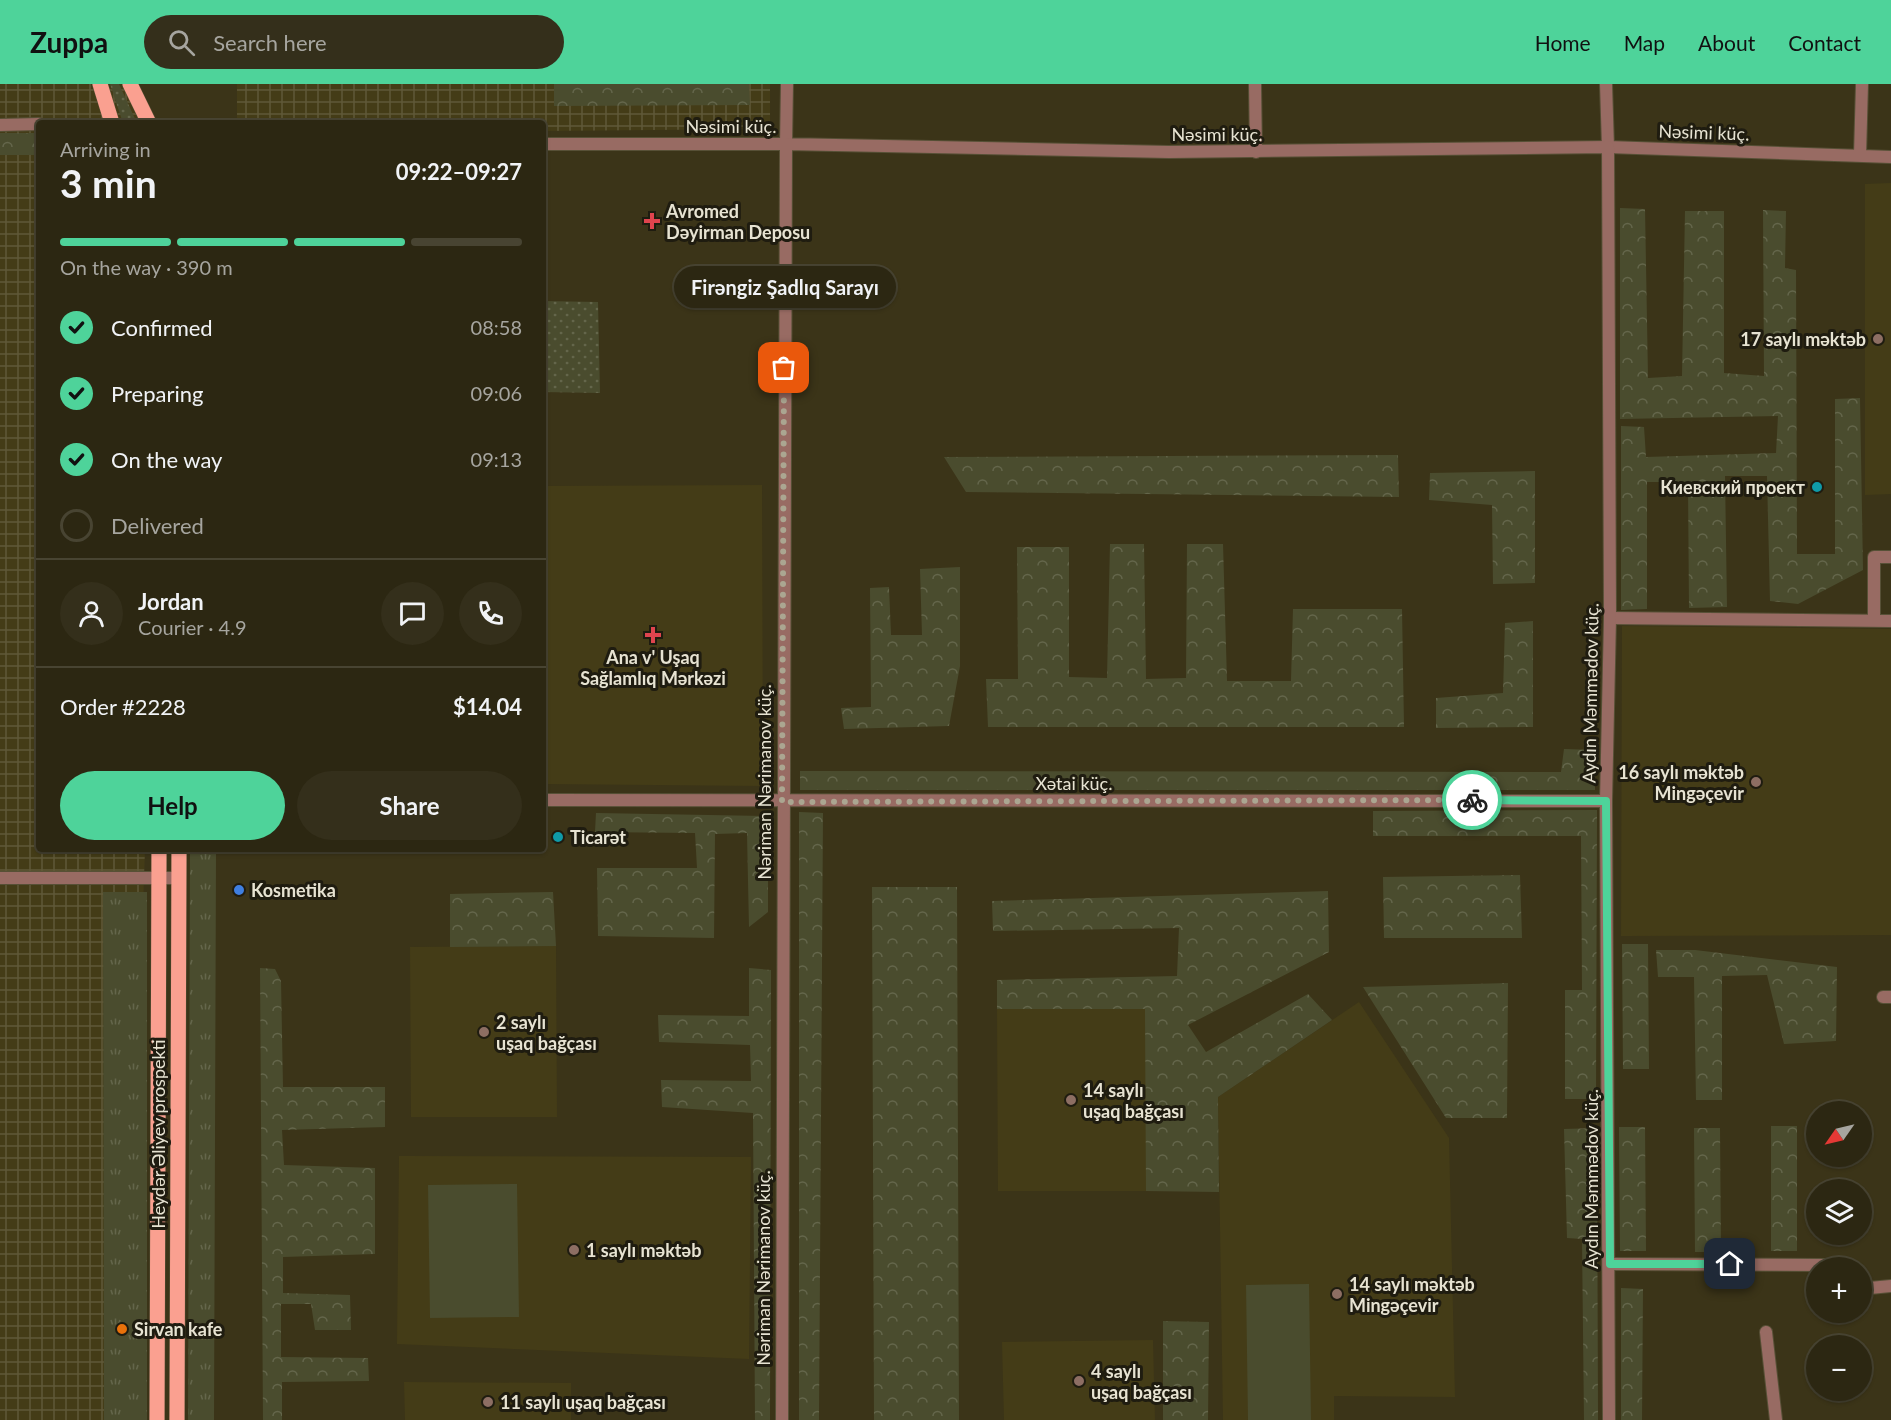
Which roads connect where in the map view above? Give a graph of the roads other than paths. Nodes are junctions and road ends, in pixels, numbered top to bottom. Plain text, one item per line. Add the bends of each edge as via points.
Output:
1 (100, 84) edge
2 (130, 84) edge
3 (786, 84) edge
4 (1255, 84) edge
5 (1606, 84) edge
6 (1862, 84) edge
7 (111, 120) edge
8 (148, 120) edge
9 (36, 124) edge
10 (0, 125) edge
11 (546, 144) edge
12 (786, 144) junction
13 (1608, 147) junction
14 (1256, 152) junction
15 (1860, 156) junction
16 (1891, 157) edge
17 (1891, 557) edge
18 (1610, 618) junction
19 (1874, 620) junction
20 (1891, 621) edge
21 (546, 800) edge
22 (1606, 801) junction
23 (782, 802) junction
24 (159, 852) edge
25 (179, 852) edge
26 (0, 878) edge
27 (159, 878) junction
28 (178, 878) junction
29 (1610, 1264) junction
30 (1806, 1264) edge
31 (1891, 1286) edge
32 (1872, 1288) edge
33 (1766, 1332) dead end
34 (157, 1420) edge
35 (177, 1420) edge
36 (782, 1420) edge
37 (1610, 1420) edge
38 (1776, 1420) edge

1 - 7 main road
2 - 8 main road
3 - 12 street, Nəriman Nərimanov küç.
4 - 14 street
5 - 13 street, Aydın Məmmədov küç.
6 - 15 street
9 - 10 street
11 - 12 street, Nəsimi küç.
12 - 14 street, Nəsimi küç.
12 - 23 street, Nəriman Nərimanov küç.
13 - 14 street, Nəsimi küç.
13 - 15 street, Nəsimi küç.
13 - 18 street, Aydın Məmmədov küç.
15 - 16 street, Nəsimi küç.
17 - 19 street via 1874,557
18 - 19 street
18 - 22 street, Aydın Məmmədov küç.
19 - 20 street
21 - 23 street, Xətai küç.
22 - 23 street, Xətai küç.
22 - 29 street, Aydın Məmmədov küç.
23 - 36 street, Nəriman Nərimanov küç.
24 - 27 main road, Heydər Əliyev prospekti
25 - 28 main road, Heydər Əliyev prospekti
26 - 27 street
27 - 28 street
27 - 34 main road, Heydər Əliyev prospekti
28 - 35 main road, Heydər Əliyev prospekti
29 - 30 street
29 - 37 street, Aydın Məmmədov küç.
31 - 32 street
33 - 38 street

